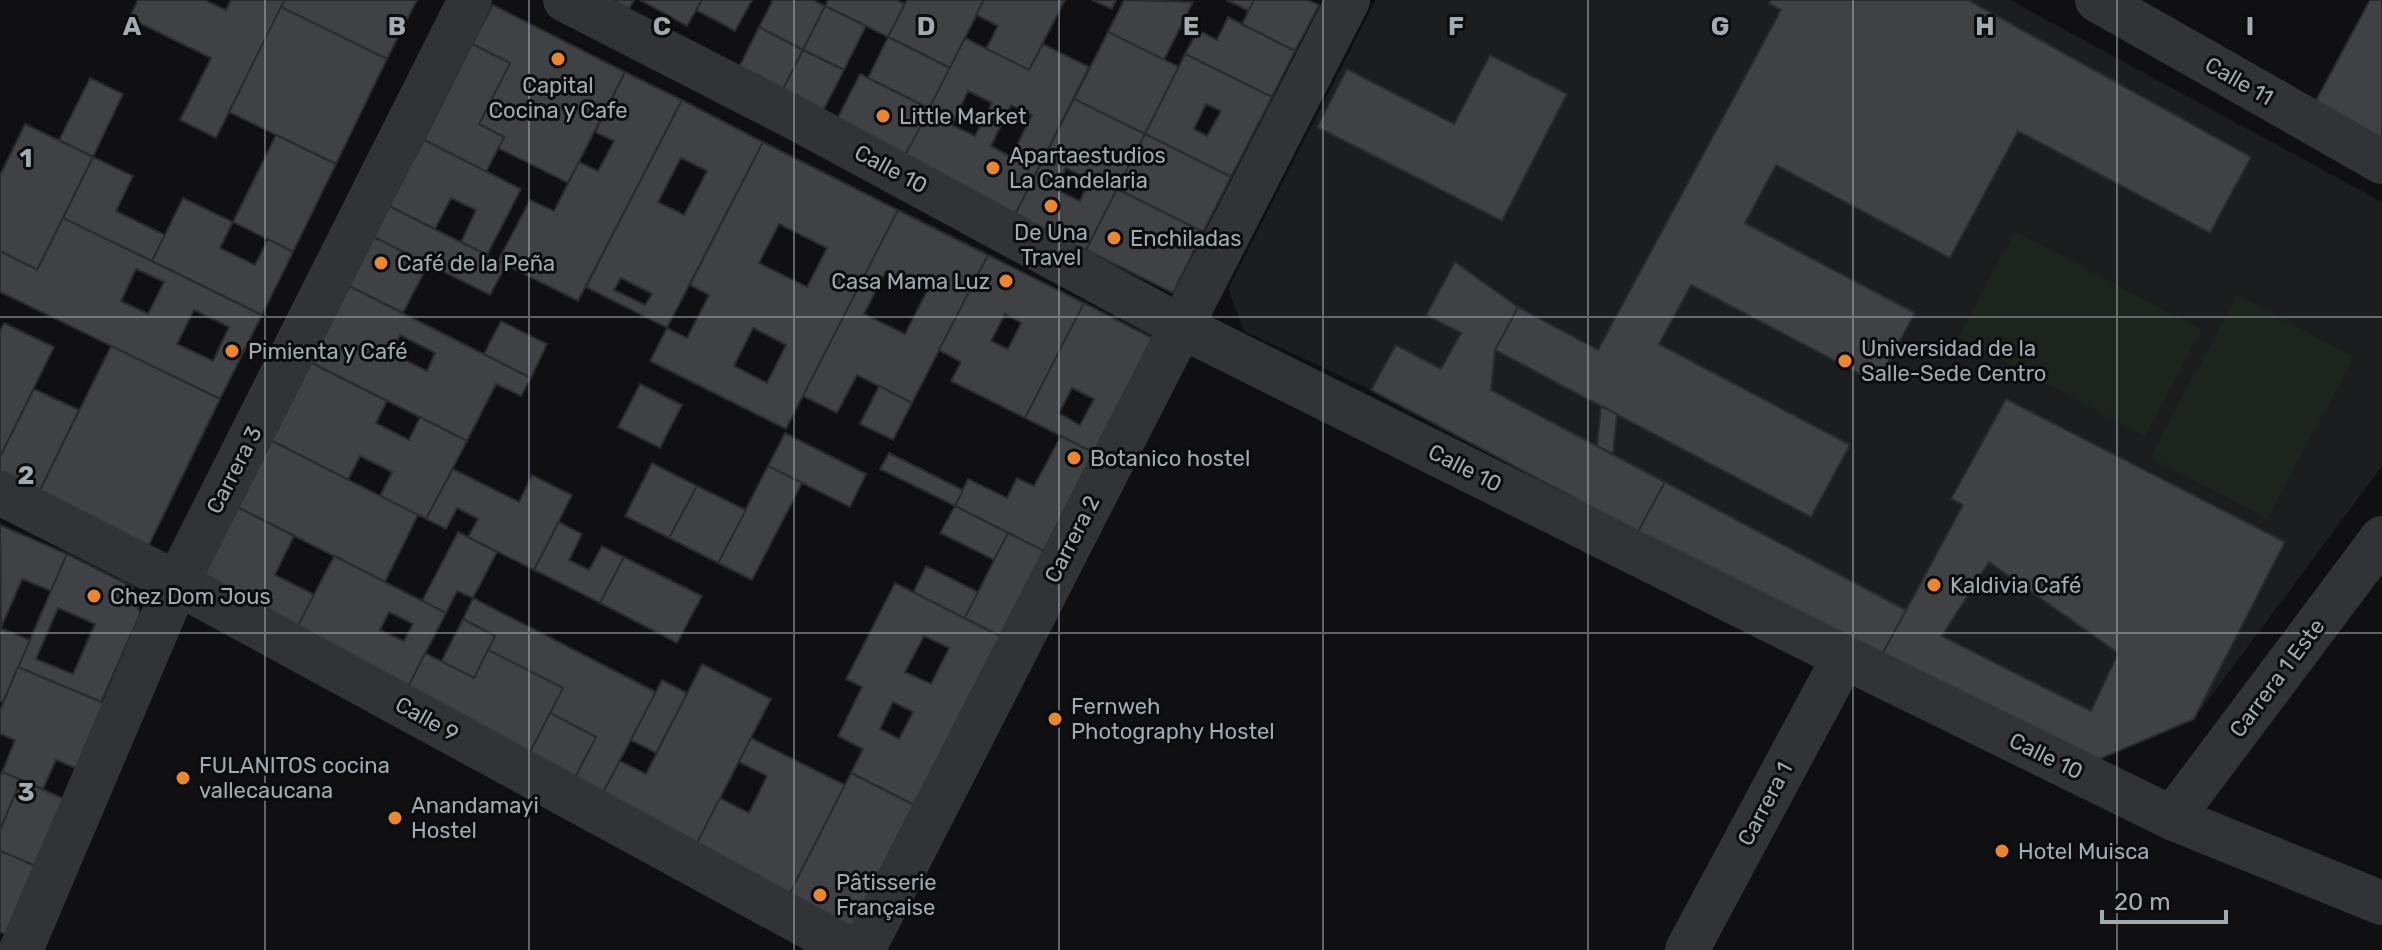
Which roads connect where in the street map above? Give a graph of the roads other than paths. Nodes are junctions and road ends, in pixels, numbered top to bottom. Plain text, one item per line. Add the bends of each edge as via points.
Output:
1 (470, 0) edge
2 (565, 0) edge
3 (1348, 0) edge
4 (2097, 0) edge
5 (2382, 162) edge
6 (1180, 326) junction
7 (0, 493) edge
8 (2382, 538) edge
9 (177, 583) junction
10 (1844, 657) junction
11 (2172, 818) junction
12 (2382, 903) edge
13 (21, 950) edge
14 (851, 950) edge
15 (863, 950) edge
16 (1687, 950) edge

1 - 9 street, Carrera 3
2 - 6 street, Calle 10
3 - 6 street, Carrera 2
4 - 5 street, Calle 11
6 - 10 street, Calle 10
6 - 15 street, Carrera 2
7 - 9 street, Calle 9
8 - 11 street, Carrera 1 Este
9 - 13 street, Carrera 3
9 - 14 street, Calle 9
10 - 11 street, Calle 10
10 - 16 street, Carrera 1
11 - 12 street, Calle 10

